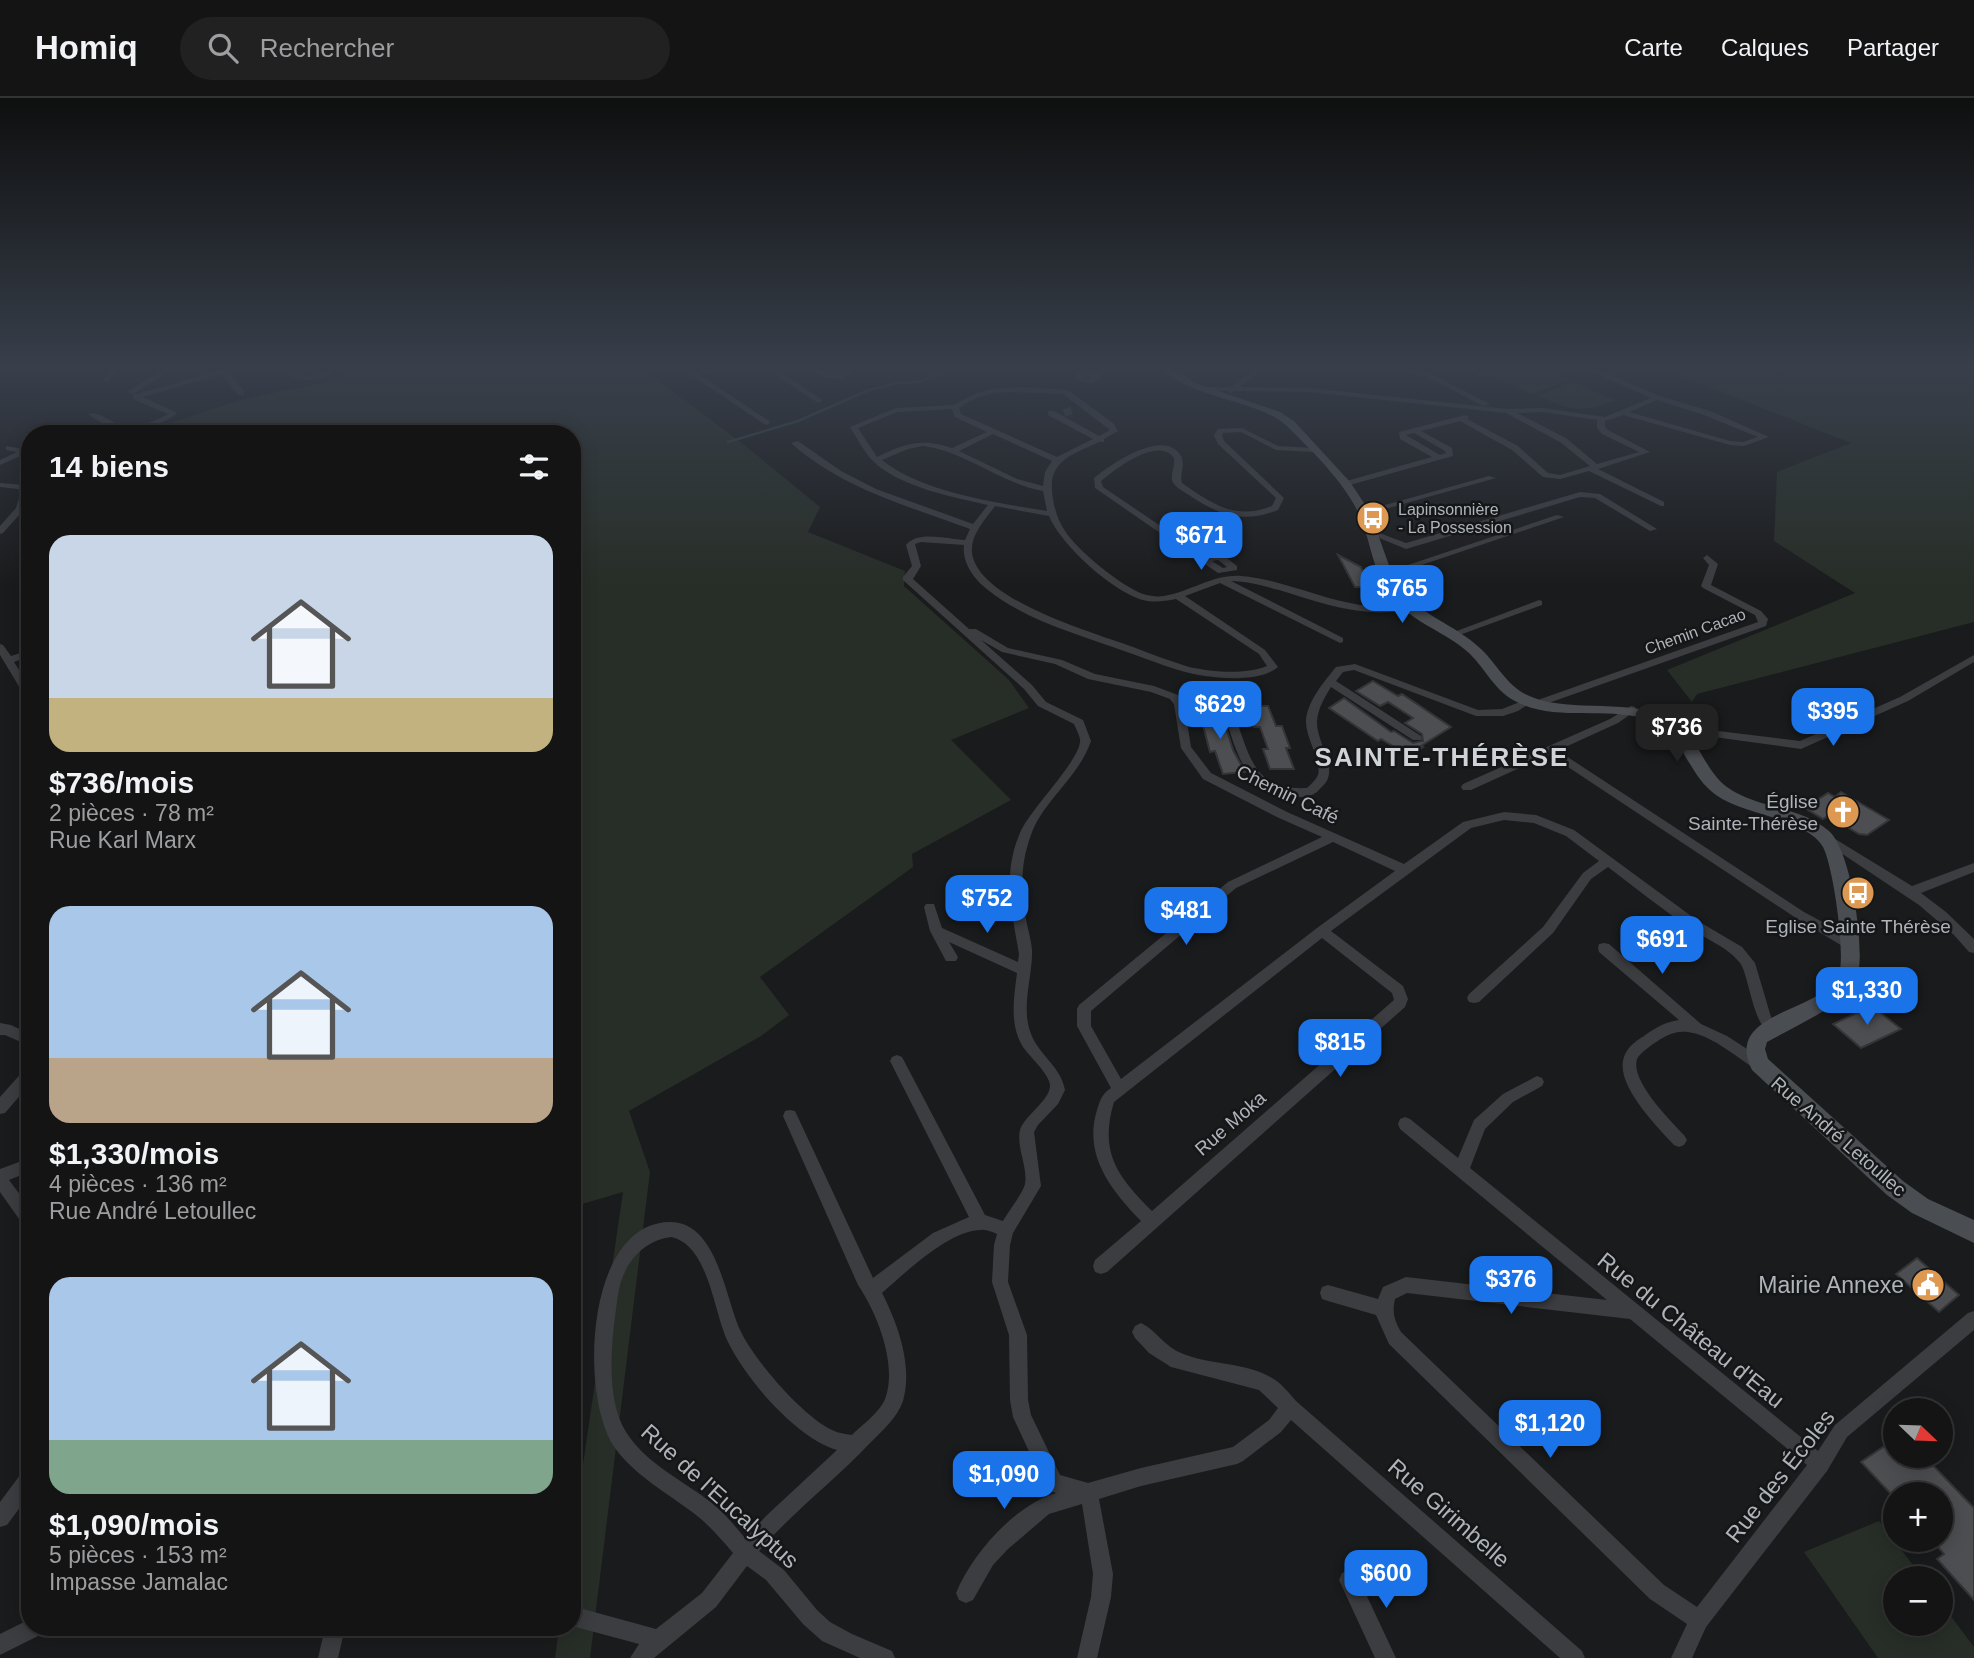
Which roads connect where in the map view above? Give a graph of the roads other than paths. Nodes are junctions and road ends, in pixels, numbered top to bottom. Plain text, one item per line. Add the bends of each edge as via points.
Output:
1 (863, 441) edge
2 (974, 441) edge
3 (1012, 441) edge
4 (1099, 441) edge
5 (1220, 441) edge
6 (1261, 441) edge
7 (1305, 441) edge
8 (1410, 441) edge
9 (1432, 441) edge
10 (1503, 441) edge
11 (1564, 441) edge
12 (1623, 441) edge
13 (1722, 441) edge
14 (1754, 441) edge
15 (795, 443) dead end
16 (9, 448) dead end
17 (1313, 450) junction
18 (21, 451) edge
19 (951, 452) junction
20 (21, 454) edge
21 (1440, 458) junction
22 (876, 460) junction
23 (1057, 460) junction
24 (0, 463) edge
25 (1593, 467) junction
26 (1492, 478) dead end
27 (1346, 484) junction
28 (0, 485) edge
29 (21, 487) edge
30 (1047, 489) junction
31 (1661, 504) dead end
32 (992, 505) junction
33 (20, 509) edge
34 (1364, 512) junction
35 (1050, 514) junction
36 (1560, 517) dead end
37 (974, 527) junction
38 (1653, 529) dead end
39 (0, 531) edge
40 (1371, 533) junction
41 (969, 543) junction
42 (1220, 557) joint
43 (1707, 558) dead end
44 (1203, 559) junction
45 (1386, 574) junction
46 (1222, 581) junction
47 (1177, 595) junction
48 (1539, 603) dead end
49 (1407, 608) junction
50 (949, 615) junction
51 (1451, 635) junction
52 (1340, 640) dead end
53 (0, 647) edge
54 (21, 656) edge
55 (1974, 658) edge
56 (9, 660) junction
57 (21, 681) edge
58 (1330, 682) junction
59 (1235, 695) dead end
60 (1533, 702) junction
61 (1631, 709) junction
62 (1677, 729) junction
63 (1417, 738) dead end
64 (1563, 758) dead end
65 (1467, 787) dead end
66 (1824, 836) junction
67 (1333, 837) junction
68 (1608, 861) junction
69 (1405, 870) junction
70 (1972, 871) edge
71 (1910, 892) junction
72 (930, 907) dead end
73 (936, 931) junction
74 (1322, 931) junction
75 (1849, 943) junction
76 (1604, 948) dead end
77 (1974, 948) edge
78 (951, 957) dead end
79 (1024, 970) junction
80 (1474, 998) dead end
81 (2, 1028) edge
82 (1773, 1028) junction
83 (1698, 1029) junction
84 (21, 1036) edge
85 (897, 1061) dead end
86 (1759, 1064) junction
87 (1537, 1082) dead end
88 (21, 1084) edge
89 (1119, 1089) junction
90 (0, 1108) edge
91 (790, 1116) dead end
92 (1405, 1124) dead end
93 (1679, 1140) dead end
94 (21, 1169) edge
95 (1461, 1170) junction
96 (0, 1177) edge
97 (21, 1208) edge
98 (1949, 1219) junction
99 (1151, 1220) junction
100 (980, 1222) junction
101 (1974, 1226) edge
102 (1006, 1230) junction
103 (1974, 1232) edge
104 (1974, 1241) edge
105 (1101, 1266) dead end
106 (872, 1290) junction
107 (1328, 1293) dead end
108 (1382, 1309) junction
109 (1632, 1311) junction
110 (1974, 1319) edge
111 (1141, 1332) dead end
112 (1290, 1407) junction
113 (856, 1445) junction
114 (1819, 1464) junction
115 (21, 1487) edge
116 (1089, 1493) junction
117 (6, 1502) edge
118 (0, 1518) edge
119 (745, 1552) junction
120 (1349, 1580) dead end
121 (966, 1593) dead end
122 (581, 1618) edge
123 (1699, 1620) junction
124 (21, 1634) edge
125 (333, 1636) edge
126 (656, 1639) junction
127 (0, 1645) edge
128 (328, 1658) edge
129 (640, 1658) edge
130 (885, 1658) edge
131 (1087, 1658) edge
132 (1386, 1658) edge
133 (1575, 1658) edge
134 (1681, 1658) edge

1 - 22 street
2 - 19 street
3 - 23 street
4 - 23 street
5 - 44 street via 1280,498 1275,508 1255,516 1216,509 1178,484 1177,455 1168,449 1142,450 1097,480 1099,488
6 - 17 street via 1270,446
7 - 17 main road
8 - 21 street
9 - 21 street via 1450,452
10 - 25 street via 1546,475
11 - 25 street
12 - 25 street via 1646,452
13 - 14 street
15 - 37 street via 873,491
16 - 18 street
17 - 27 main road
19 - 22 street via 925,444
19 - 30 street via 1016,483
20 - 24 street
21 - 27 street
22 - 32 street via 905,476
23 - 30 street via 1048,473
25 - 31 street
26 - 34 street
27 - 34 main road
28 - 29 street
30 - 35 street
32 - 35 street
32 - 37 street
33 - 39 street
34 - 40 main road
35 - 47 street via 1080,554 1130,592 1155,599
36 - 45 street
37 - 41 street
38 - 40 street via 1597,496 1580,494 1406,546
40 - 45 main road
41 - 47 street via 973,571 1050,622 1205,673 1273,667 1262,652
41 - 50 street via 920,539 910,545 917,566 908,580
42 - 44 street
42 - 44 street via 1234,568 1221,571
43 - 60 street, Chemin Cacao via 1714,564 1706,586 1758,613 1763,624
45 - 49 main road
46 - 47 street
46 - 49 street via 1245,580 1372,611
46 - 52 street
48 - 51 street
49 - 51 main road
50 - 67 street, Chemin Café via 1005,650 1174,697 1186,748 1208,776
50 - 79 street via 1042,704 1079,722 1086,741 1081,756 1033,819 1023,845 1015,891 1025,937
51 - 60 main road via 1471,647 1503,684
53 - 56 street
54 - 56 street
55 - 62 street via 1904,699 1801,745
56 - 57 street
58 - 59 street via 1310,718 1324,769 1319,786 1310,792 1283,793 1256,780 1227,708
58 - 60 street via 1340,669 1355,667 1476,713 1508,712
58 - 63 street
60 - 61 main road
61 - 62 main road
61 - 65 street via 1615,722
62 - 66 main road via 1706,777 1718,788 1744,804 1787,817
64 - 75 street
66 - 71 street
66 - 75 main road, Rue André Letoullec via 1838,864
67 - 69 street, Chemin Café
67 - 89 street via 1232,885 1084,1009 1084,1026
68 - 69 street via 1550,824 1536,818 1504,816 1467,825
68 - 80 street via 1582,882 1548,930
68 - 82 street via 1744,957 1765,1019
69 - 74 street
70 - 71 street
71 - 77 street
72 - 73 street
73 - 78 street
73 - 79 street
74 - 89 street
74 - 99 street, Rue Moka via 1398,990 1400,1003
75 - 82 main road, Rue André Letoullec via 1846,984
76 - 83 street
79 - 102 street via 1022,1028 1056,1079 1058,1090 1027,1132 1033,1186
81 - 84 street
82 - 86 main road, Rue André Letoullec via 1759,1037 1755,1049
83 - 86 street
83 - 93 street via 1667,1028 1630,1058 1630,1075 1658,1119
85 - 100 street
86 - 98 main road, Rue André Letoullec via 1895,1188
87 - 95 street via 1508,1098 1479,1125
88 - 90 street
89 - 99 street via 1104,1108 1100,1143 1105,1164 1117,1186
91 - 106 street
92 - 95 street, Rue du Château d'Eau
94 - 96 street
95 - 109 street, Rue du Château d'Eau
96 - 97 street
98 - 101 main road, Rue André Letoullec
98 - 103 main road, Rue André Letoullec
98 - 104 street
99 - 105 street, Rue Moka
100 - 102 street
100 - 106 street via 928,1244
102 - 116 street via 999,1282 1018,1335 1022,1417 1054,1483
106 - 113 street via 897,1359 898,1386 894,1404
107 - 108 street
108 - 109 street via 1389,1293 1406,1285
108 - 123 street via 1395,1338 1657,1592
109 - 114 street, Rue du Château d'Eau
110 - 114 street, Rue des Écoles via 1841,1431
111 - 112 street, Rue Girimbelle via 1177,1361 1262,1382
112 - 116 street via 1275,1426 1237,1455
112 - 133 street, Rue Girimbelle
113 - 119 street
113 - 119 street, Rue de l'Eucalyptus via 830,1439 810,1427 756,1371 734,1337 695,1239 671,1229 652,1233 631,1249 618,1264 607,1316 603,1352 610,1418 620,1439 651,1471 716,1519
114 - 123 street, Rue des Écoles
115 - 117 street
116 - 121 street via 1057,1500 1024,1520 986,1558
116 - 131 street via 1103,1574
117 - 118 street
119 - 126 street via 710,1599
119 - 130 street, Rue de l'Eucalyptus via 774,1574 823,1629
120 - 132 street
122 - 126 street
123 - 134 street, Rue des Écoles
124 - 127 street
125 - 128 street
126 - 129 street

